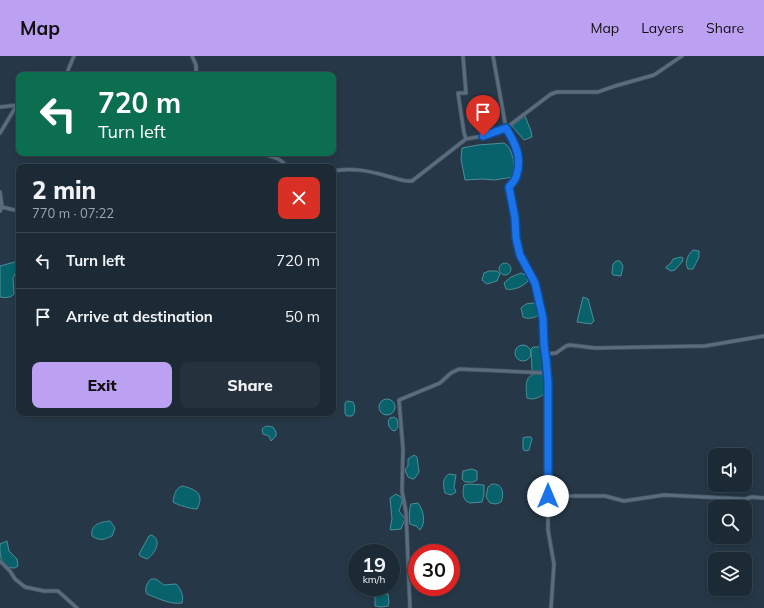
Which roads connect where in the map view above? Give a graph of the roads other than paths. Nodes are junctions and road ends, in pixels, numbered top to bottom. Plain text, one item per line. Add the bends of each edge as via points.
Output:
1 (74, 56) edge
2 (192, 56) edge
3 (464, 56) edge
4 (492, 56) edge
5 (682, 56) edge
6 (67, 72) edge
7 (196, 72) edge
8 (16, 105) edge
9 (0, 107) edge
10 (16, 108) edge
11 (506, 128) junction
12 (0, 133) edge
13 (466, 139) junction
14 (270, 156) edge
15 (285, 164) edge
16 (336, 171) edge
17 (0, 192) edge
18 (2, 207) junction
19 (16, 210) edge
20 (0, 211) edge
21 (764, 336) edge
22 (545, 354) junction
23 (547, 373) junction
24 (548, 496) junction
25 (764, 498) edge
26 (0, 561) edge
27 (77, 608) edge
28 (410, 608) edge
29 (551, 608) edge

1 - 6 street
2 - 7 street
3 - 13 street via 466,93 458,93
4 - 11 street
5 - 11 street via 654,75 598,92 551,94
8 - 9 street
10 - 12 street
11 - 13 street
11 - 22 street via 517,148 518,168 516,177 509,187 516,238 520,255 535,283 541,306
13 - 16 street via 412,181 371,171 348,169
14 - 15 street
17 - 18 street
18 - 19 street
18 - 20 street
21 - 22 street via 705,346 610,348 570,345 556,353
22 - 23 street
23 - 24 street
23 - 28 street via 459,369 440,383 399,400
24 - 25 street via 605,496 624,501 664,495
24 - 29 street via 548,530 554,564
26 - 27 street via 24,587 58,591

